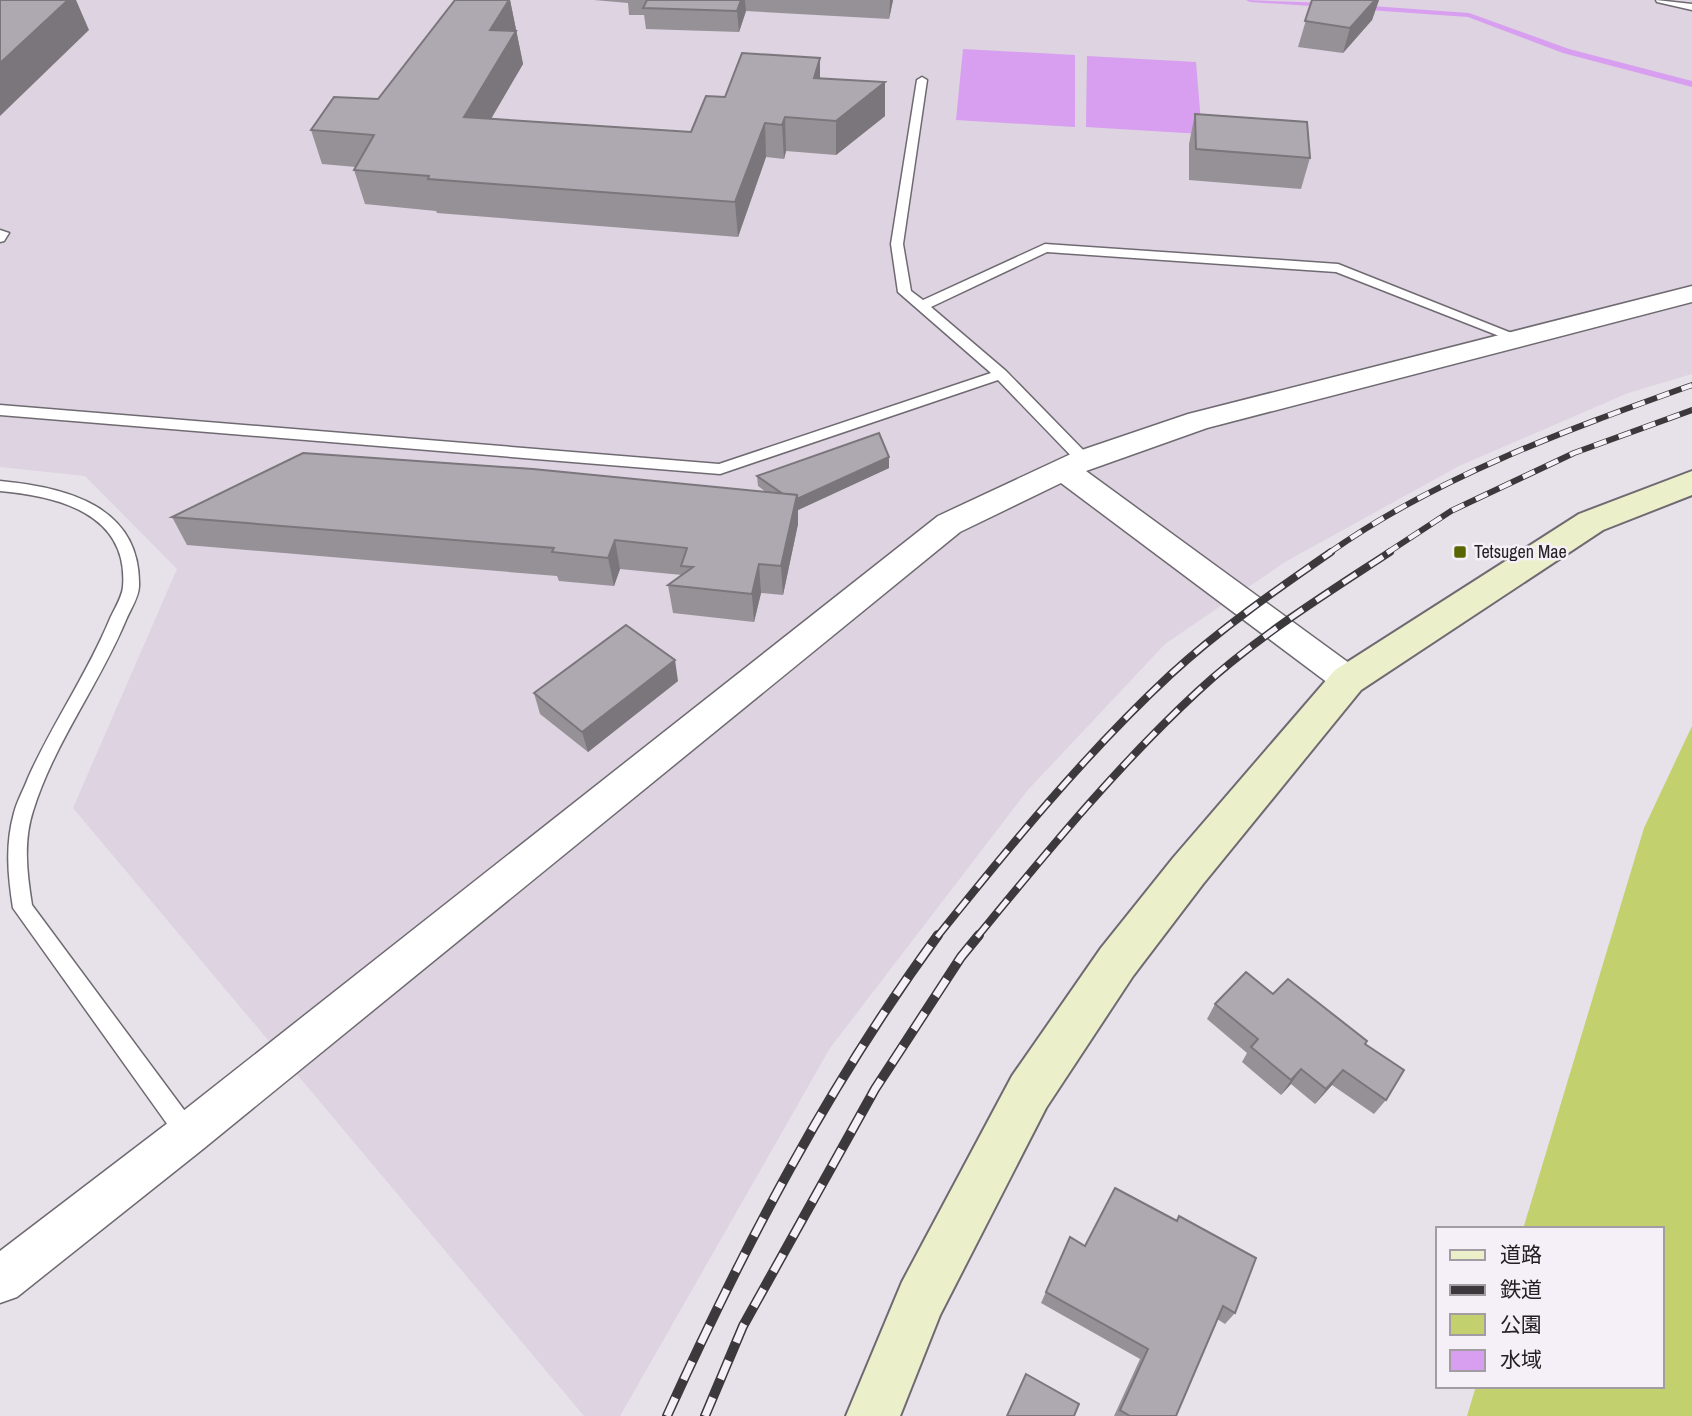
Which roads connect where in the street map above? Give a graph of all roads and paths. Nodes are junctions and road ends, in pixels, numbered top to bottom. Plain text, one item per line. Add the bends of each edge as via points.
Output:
1 (1661, 0) edge
2 (1692, 7) edge
3 (922, 80) dead end
4 (1692, 294) edge
5 (922, 306) junction
6 (1517, 338) junction
7 (1001, 374) junction
8 (0, 410) edge
9 (1074, 465) junction
10 (1692, 482) edge
11 (0, 486) edge
12 (1348, 680) junction
13 (188, 1134) junction
14 (0, 1280) edge
15 (873, 1416) edge

1 - 2 lane
3 - 5 lane via 897,244 905,292
4 - 6 street
5 - 6 lane via 1045,248 1338,268
5 - 7 lane
6 - 9 street via 1198,421
7 - 8 lane via 720,469
7 - 9 lane
9 - 12 street
9 - 13 street via 949,524
10 - 12 street via 1591,522
11 - 13 lane via 73,499 108,522 127,552 131,588 106,650 53,742 23,812 16,865 23,908
12 - 15 street via 1117,962 1029,1092 920,1300
13 - 14 street

